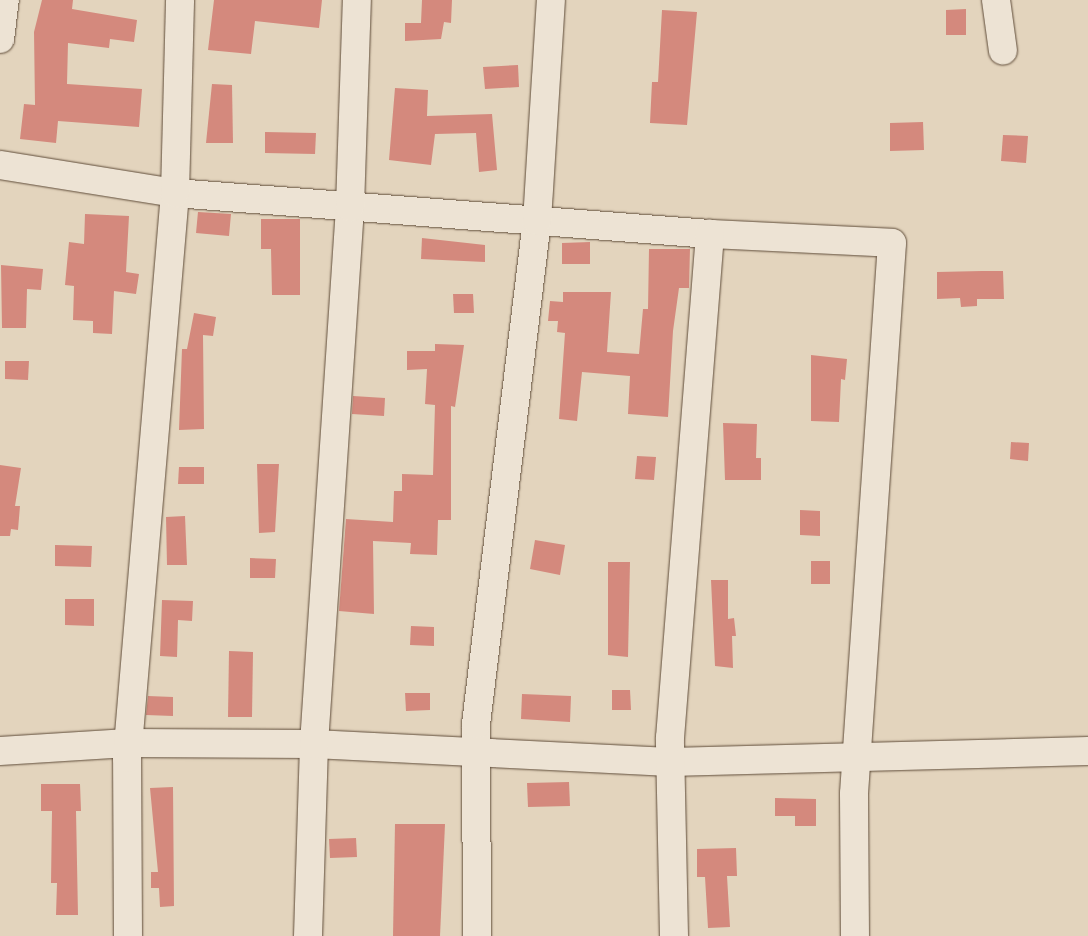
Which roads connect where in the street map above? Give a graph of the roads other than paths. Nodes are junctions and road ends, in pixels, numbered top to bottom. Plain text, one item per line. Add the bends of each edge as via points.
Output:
1 (5, 0) edge
2 (180, 0) edge
3 (357, 0) edge
4 (551, 0) edge
5 (996, 0) edge
6 (0, 39) edge
7 (1003, 51) dead end
8 (0, 165) edge
9 (175, 193) junction
10 (350, 207) junction
11 (537, 221) junction
12 (710, 234) junction
13 (128, 742) junction
14 (314, 744) junction
15 (0, 751) edge
16 (476, 751) junction
17 (1088, 752) edge
18 (856, 759) junction
19 (670, 762) junction
20 (128, 936) edge
21 (308, 936) edge
22 (477, 936) edge
23 (674, 936) edge
24 (855, 936) edge

1 - 6 street
2 - 9 street
3 - 10 street
4 - 11 street
5 - 7 street
8 - 9 street
9 - 10 street
9 - 13 street
10 - 11 street
10 - 14 street
11 - 12 street
11 - 16 street
12 - 18 street via 892,243
12 - 19 street
13 - 14 street
13 - 15 street
13 - 20 street
14 - 16 street
14 - 21 street
16 - 19 street
16 - 22 street
17 - 18 street
18 - 19 street
18 - 24 street
19 - 23 street

